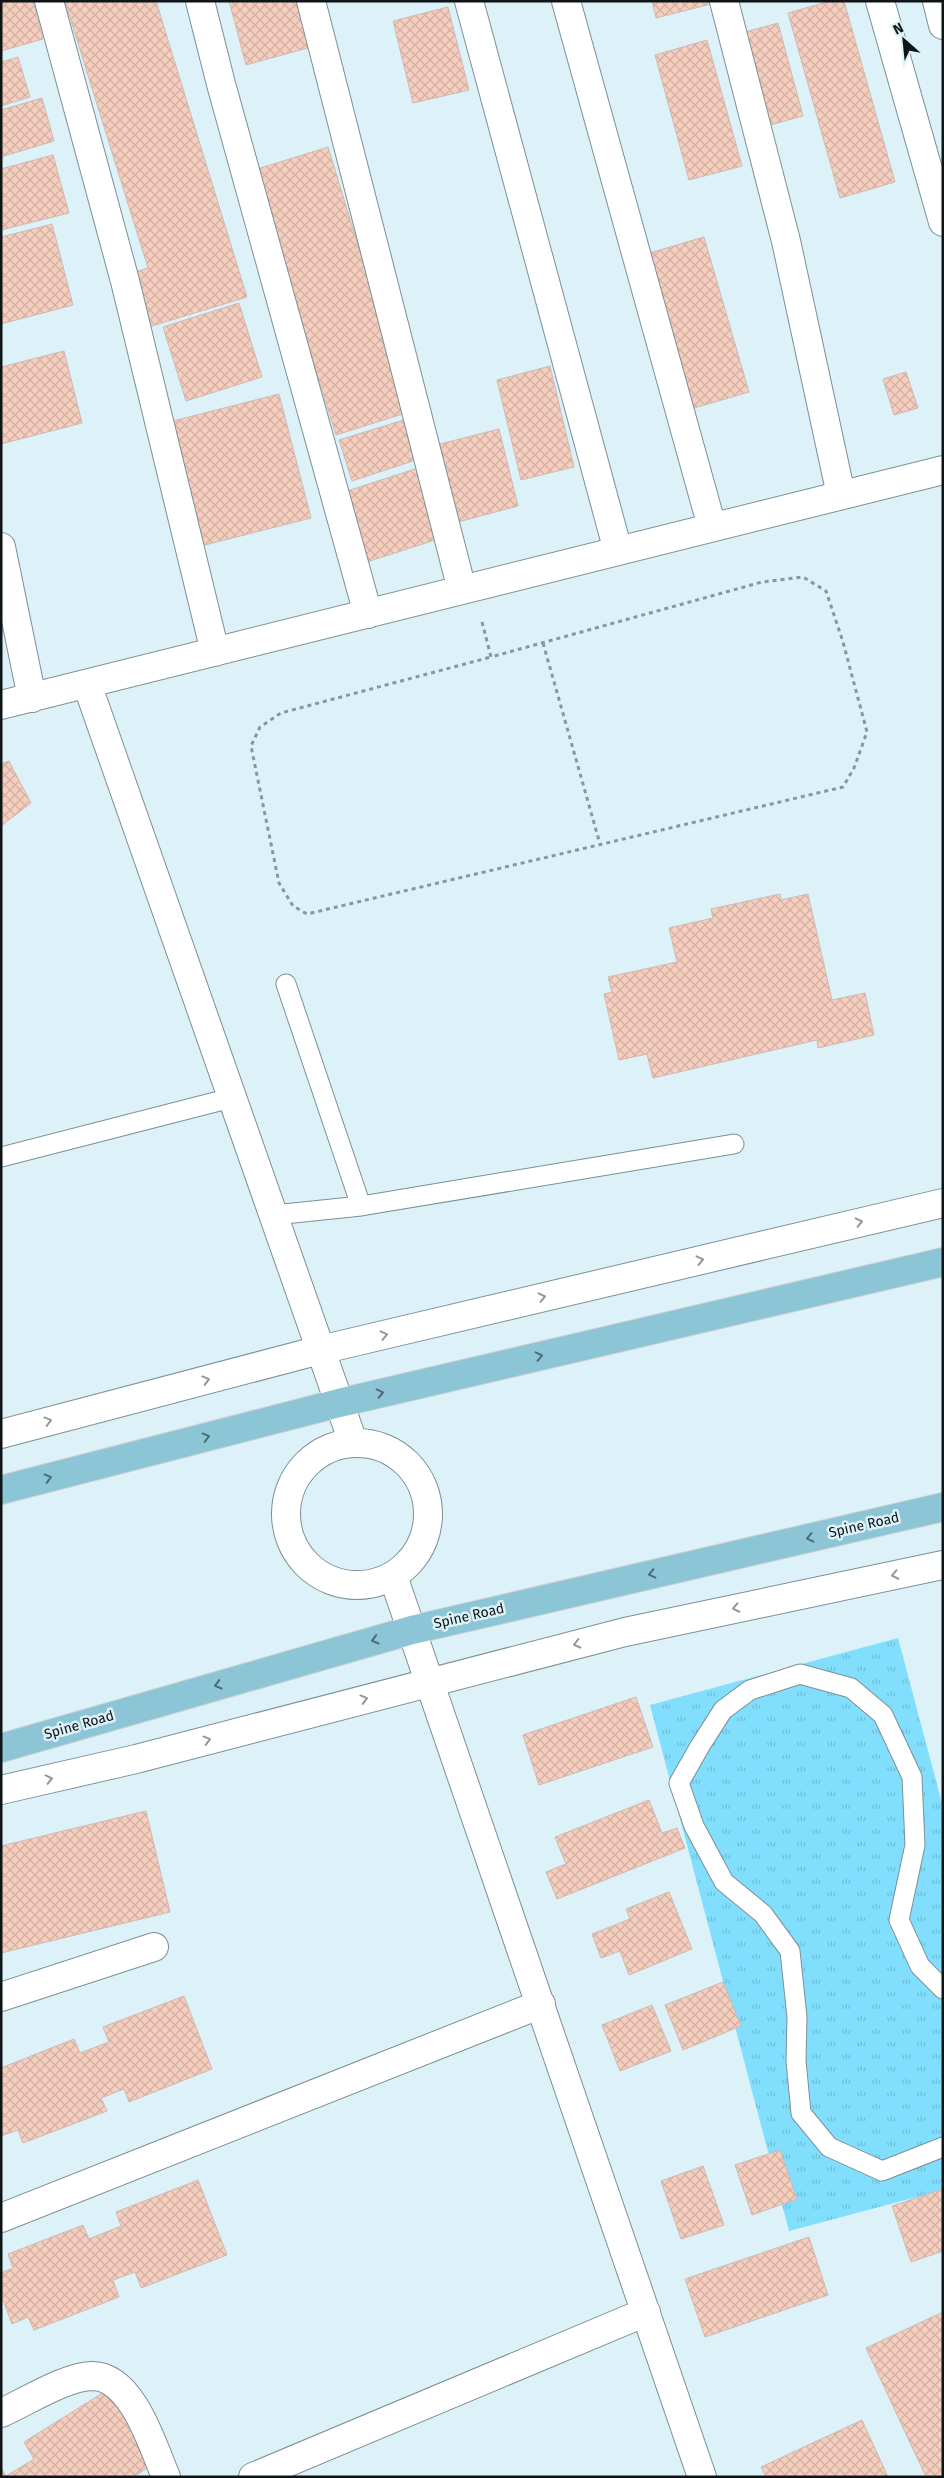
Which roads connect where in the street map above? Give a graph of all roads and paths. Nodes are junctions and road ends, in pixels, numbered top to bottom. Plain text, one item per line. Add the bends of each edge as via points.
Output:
1 (49, 1) edge
2 (200, 1) edge
3 (311, 1) edge
4 (468, 1) edge
5 (566, 1) edge
6 (724, 1) edge
7 (880, 1) edge
8 (937, 1) edge
9 (943, 25) edge
10 (943, 222) edge
11 (943, 470) edge
12 (841, 495) junction
13 (712, 528) junction
14 (1, 547) edge
15 (618, 551) junction
16 (468, 588) junction
17 (368, 614) junction
18 (543, 643) junction
19 (215, 652) junction
20 (491, 657) junction
21 (87, 684) junction
22 (32, 698) junction
23 (1, 705) edge
24 (600, 844) junction
25 (286, 984) dead end
26 (231, 1098) junction
27 (734, 1144) dead end
28 (1, 1157) edge
29 (943, 1203) edge
30 (361, 1206) junction
31 (274, 1215) junction
32 (943, 1262) edge
33 (320, 1350) junction
34 (339, 1403) junction
35 (1, 1434) edge
36 (353, 1442) junction
37 (1, 1490) edge
38 (943, 1507) edge
39 (943, 1565) edge
40 (393, 1576) junction
41 (412, 1630) junction
42 (429, 1681) junction
43 (1, 1748) edge
44 (1, 1790) edge
45 (154, 1947) dead end
46 (943, 1989) edge
47 (1, 1997) edge
48 (541, 2004) junction
49 (943, 2147) edge
50 (1, 2218) edge
51 (646, 2312) junction
52 (1, 2413) edge
53 (166, 2477) edge
54 (253, 2477) edge
55 (702, 2477) edge

1 - 19 street via 125,281
2 - 17 street
3 - 16 street
4 - 15 street
5 - 13 street
6 - 12 street via 786,241
7 - 10 street
8 - 9 street
11 - 12 street
12 - 13 street
13 - 15 street
14 - 22 street
15 - 16 street
16 - 17 street
16 - 20 path
17 - 19 street
18 - 20 path
18 - 24 path
18 - 24 path via 762,582 803,577 826,591 843,642 867,732 843,787
19 - 21 street
20 - 24 path via 281,713 260,727 251,746 279,883 292,906 307,914
21 - 22 street
21 - 26 street
22 - 23 street
25 - 30 lane
26 - 28 lane
26 - 31 street
27 - 30 lane
33 -> 29 street
30 - 31 lane
31 - 33 street
34 -> 32 main road
33 - 34 street
35 -> 33 street
34 - 36 street
37 -> 34 main road
36 - 40 street via 377,1445 398,1455 415,1472 426,1494 429,1518 423,1541 411,1561
36 - 40 street via 330,1447 310,1460 294,1478 286,1500 285,1523 292,1546 306,1565 325,1578 347,1585 370,1584
38 -> 41 main road, Spine Road
39 -> 42 street via 625,1632
40 - 41 street
41 - 42 street
41 -> 43 main road, Spine Road
44 -> 42 street via 136,1759
42 - 48 street
45 - 47 street
46 - 49 lane via 920,1966 899,1920 915,1845 912,1777 883,1715 851,1688 800,1674 750,1690 723,1710 679,1783 694,1826 724,1882 763,1914 790,1951 797,2017 796,2061 801,2113 829,2147 882,2171
48 - 50 street
48 - 51 street
51 - 54 street
51 - 55 street
52 - 53 street via 69,2381 94,2376 119,2386 135,2405

